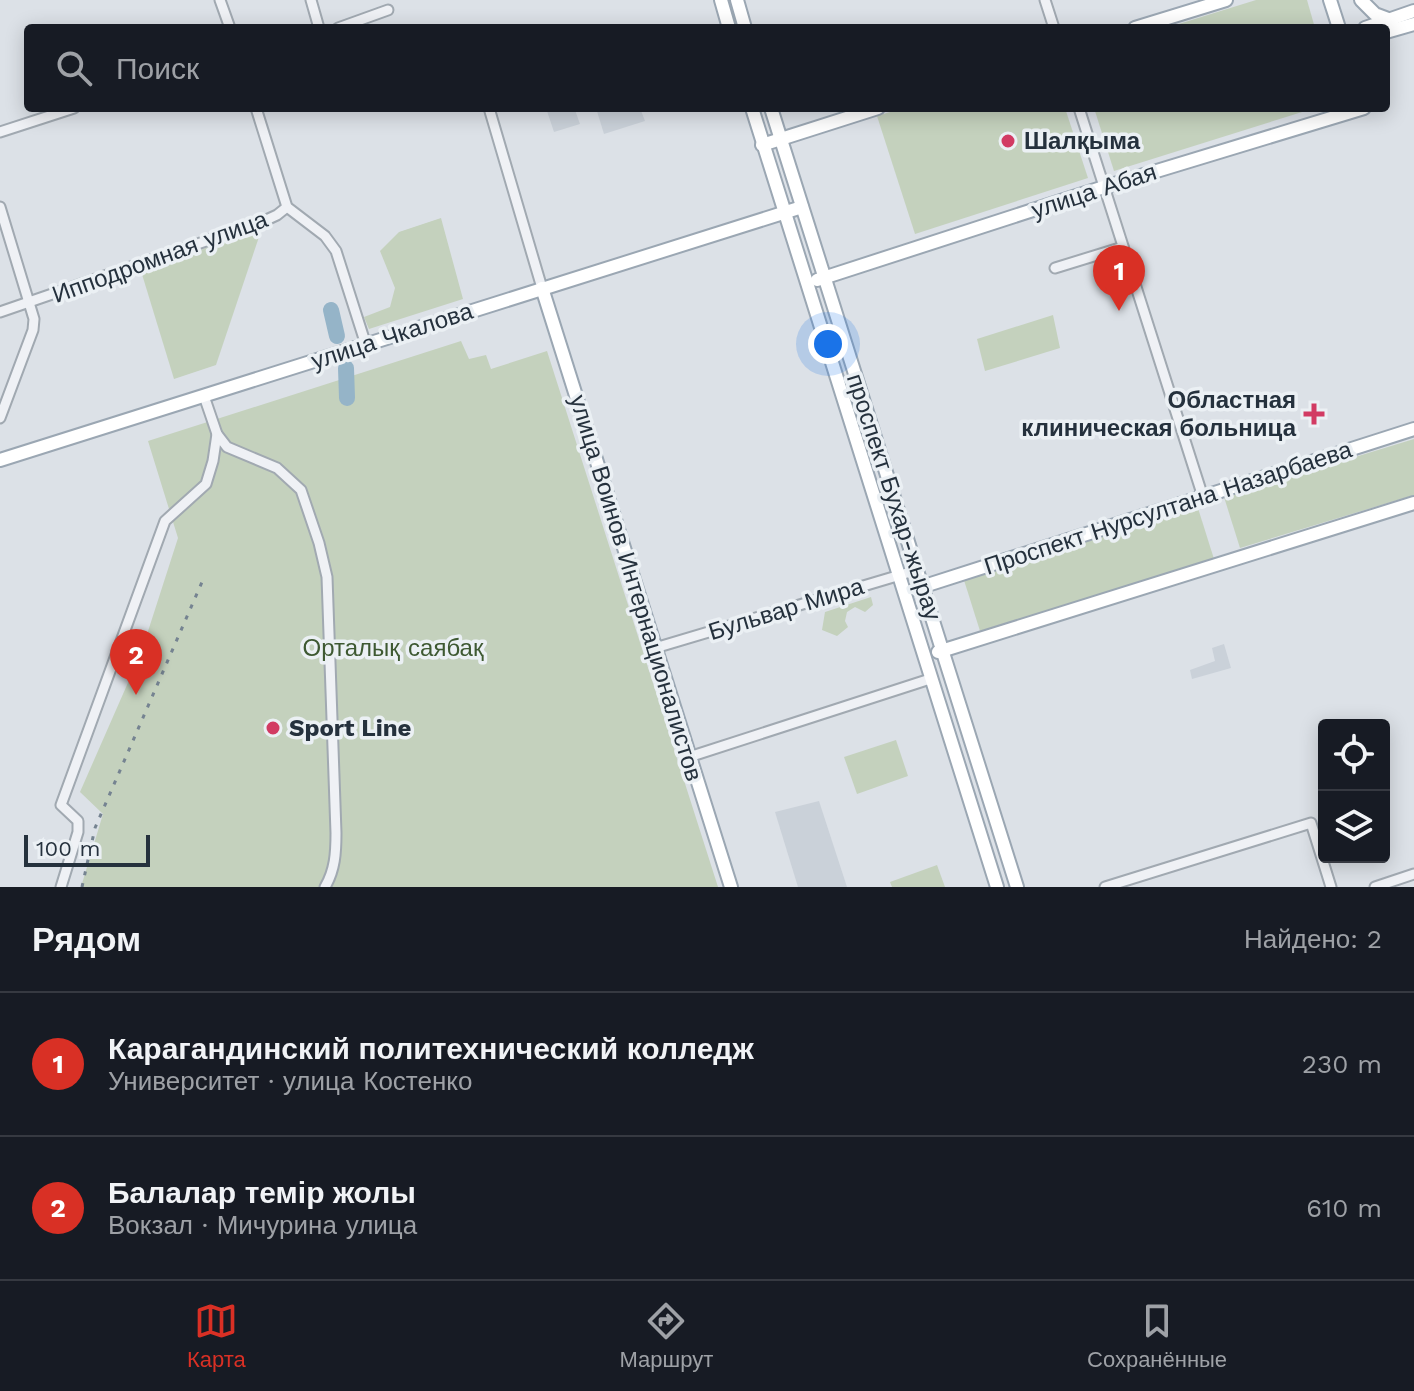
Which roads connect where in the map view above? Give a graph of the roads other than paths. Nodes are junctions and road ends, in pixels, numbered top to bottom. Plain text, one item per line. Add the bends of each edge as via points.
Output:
1 (220, 0) edge
2 (311, 0) edge
3 (721, 0) edge
4 (737, 0) edge
5 (1045, 0) edge
6 (1226, 0) edge
7 (1330, 0) edge
8 (1361, 0) edge
9 (388, 10) dead end
10 (1414, 11) edge
11 (229, 24) edge
12 (318, 24) edge
13 (349, 24) edge
14 (728, 24) edge
15 (744, 24) edge
16 (1053, 24) edge
17 (1148, 24) edge
18 (1338, 24) edge
19 (1383, 24) edge
20 (1414, 24) edge
21 (1390, 29) edge
22 (1390, 30) edge
23 (62, 112) edge
24 (257, 112) edge
25 (490, 112) edge
26 (753, 112) edge
27 (772, 112) edge
28 (865, 112) edge
29 (1080, 112) edge
30 (1350, 112) edge
31 (0, 132) edge
32 (781, 139) junction
33 (762, 145) junction
34 (1104, 187) junction
35 (0, 207) edge
36 (287, 207) junction
37 (802, 207) junction
38 (783, 213) junction
39 (1123, 247) junction
40 (1055, 268) dead end
41 (824, 278) junction
42 (806, 283) junction
43 (542, 288) junction
44 (31, 303) junction
45 (0, 312) edge
46 (366, 345) junction
47 (204, 396) junction
48 (0, 418) edge
49 (1414, 429) edge
50 (217, 434) junction
51 (0, 460) edge
52 (1203, 497) junction
53 (1414, 503) edge
54 (917, 570) junction
55 (899, 575) junction
56 (922, 586) junction
57 (904, 592) junction
58 (655, 648) junction
59 (942, 651) junction
60 (923, 657) junction
61 (930, 679) junction
62 (689, 757) junction
63 (1414, 874) edge
64 (61, 887) edge
65 (325, 887) edge
66 (731, 887) edge
67 (997, 887) edge
68 (1017, 887) edge
69 (1105, 887) edge
70 (1331, 887) edge
71 (1375, 887) edge

1 - 11 street
2 - 12 street
3 - 14 main road
4 - 15 main road
5 - 16 street
6 - 17 main road
7 - 18 main road
8 - 19 main road
9 - 13 street
10 - 21 main road
20 - 22 main road
23 - 31 street
24 - 36 street
25 - 43 street
26 - 33 main road, проспект Бухар-жырау
27 - 32 main road, проспект Бухар-жырау
28 - 32 main road
29 - 34 street
30 - 34 main road, улица Абая
32 - 33 main road
32 - 37 main road, проспект Бухар-жырау
33 - 38 main road, проспект Бухар-жырау
34 - 39 street
34 - 41 main road, улица Абая
35 - 44 street
36 - 44 street, Ипподромная улица via 264,221
36 - 46 street via 336,251
37 - 38 main road, улица Чкалова
37 - 41 main road, проспект Бухар-жырау
38 - 42 main road, проспект Бухар-жырау
38 - 43 main road, улица Чкалова
39 - 40 street
39 - 52 street
41 - 42 main road, улица Абая
41 - 54 main road, проспект Бухар-жырау
42 - 55 main road, проспект Бухар-жырау
43 - 46 main road, улица Чкалова
43 - 58 main road, улица Воинов Интернационалистов
44 - 45 street, Ипподромная улица
44 - 48 street via 33,330
46 - 47 main road, улица Чкалова
47 - 50 street
47 - 51 main road, улица Чкалова
49 - 52 main road, Проспект Нурсултана Назарбаева
50 - 64 street via 206,484 165,521 61,805 78,821
50 - 65 street via 227,447 277,468 301,490 327,577 336,845
52 - 56 main road, Проспект Нурсултана Назарбаева
53 - 59 main road
54 - 55 street, Бульвар Мира
54 - 56 main road, проспект Бухар-жырау
55 - 57 main road, проспект Бухар-жырау
55 - 58 street, Бульвар Мира
56 - 57 main road, Проспект Нурсултана Назарбаева
56 - 59 main road, проспект Бухар-жырау
57 - 60 main road, проспект Бухар-жырау
58 - 62 main road, улица Воинов Интернационалистов
59 - 60 main road
59 - 68 main road, проспект Бухар-жырау
60 - 61 main road, проспект Бухар-жырау
61 - 62 street
61 - 67 main road, проспект Бухар-жырау
62 - 66 main road, улица Воинов Интернационалистов
63 - 71 street
69 - 70 street via 1311,823

